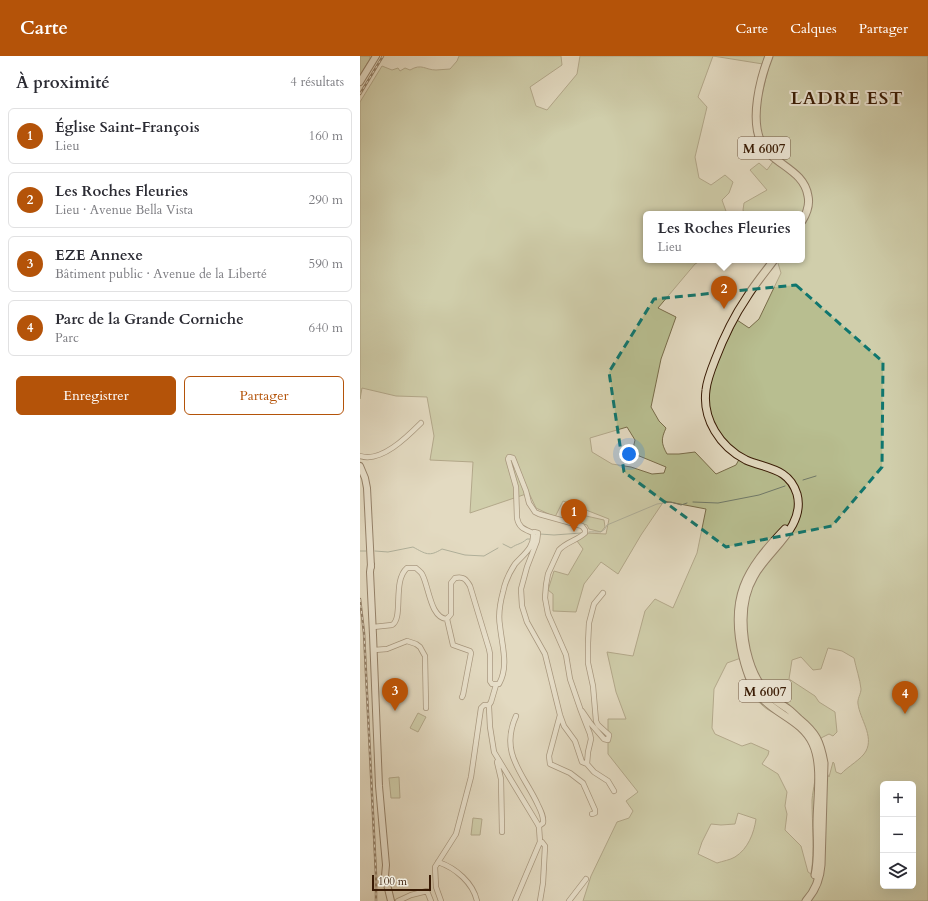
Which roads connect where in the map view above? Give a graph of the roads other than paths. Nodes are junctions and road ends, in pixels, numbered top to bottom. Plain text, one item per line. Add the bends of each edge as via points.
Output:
1 (376, 56) edge
2 (769, 56) edge
3 (362, 80) edge
4 (805, 216) edge
5 (772, 263) edge
6 (421, 423) dead end
7 (360, 456) edge
8 (360, 466) edge
9 (786, 477) junction
10 (532, 533) junction
11 (602, 593) dead end
12 (447, 619) junction
13 (373, 627) junction
14 (374, 650) junction
15 (750, 662) junction
16 (496, 685) junction
17 (462, 697) dead end
18 (489, 705) junction
19 (426, 708) dead end
20 (775, 708) junction
21 (580, 711) junction
22 (560, 715) junction
23 (516, 716) dead end
24 (797, 717) junction
25 (498, 760) junction
26 (587, 764) junction
27 (614, 791) dead end
28 (592, 814) dead end
29 (539, 827) junction
30 (502, 832) dead end
31 (540, 842) junction
32 (440, 862) junction
33 (386, 865) junction
34 (586, 879) dead end
35 (391, 901) edge
36 (394, 901) edge
37 (398, 901) edge
38 (431, 901) edge
39 (441, 901) edge
40 (477, 901) edge
41 (515, 901) edge
42 (540, 901) edge
43 (569, 901) edge
44 (800, 901) edge
45 (806, 901) edge

1 - 3 main road
2 - 4 main road, M 6007 via 758,106 757,129 768,153 796,174 805,185 809,204
5 - 9 main road, M 6007 via 742,304 718,352 706,388 706,405 711,424 730,449 742,457 774,468
6 - 7 street via 397,445 371,457
8 - 13 main road via 367,488
9 - 15 main road, M 6007 via 797,495 798,508 790,530 759,568 745,600 744,635
9 - 20 main road, M 6007 via 793,492 792,519 748,575 740,600 738,618 742,651 749,678 758,693
10 - 16 street via 531,545 504,584 499,625 504,661 501,680
10 - 21 street via 523,530 518,523 516,487 509,457 513,458 529,503 535,512 582,526 585,530 582,536 562,546 548,574 545,598 548,614 566,655
10 - 22 street via 538,533 537,541 527,567 520,597 527,622 545,654
11 - 21 street via 594,604 589,623 588,663 596,720 609,735 608,740 604,740 584,712
12 - 13 street via 440,617 436,612 422,574 411,567 403,572 400,578 397,620 392,625
12 - 16 street via 450,614 451,583 455,578 463,578 470,586 482,622 490,654 489,678 492,684
12 - 17 street via 453,645 471,653
13 - 14 main road
14 - 19 street via 407,642 420,647 425,656
14 - 33 main road via 379,786
15 - 20 main road via 755,682
15 - 24 main road, M 6007 via 754,675 763,689
16 - 18 street
18 - 25 street via 492,746
18 - 32 street via 481,708 471,777 456,834
20 - 24 main road
20 - 44 main road, M 6007 via 806,732 817,761 816,872 811,886
21 - 26 street via 591,739
22 - 26 street via 564,726 575,741 582,762
22 - 28 street via 549,756 550,764 570,773 583,783 595,810
23 - 29 street via 511,732 513,757 543,817 543,823
24 - 45 main road, M 6007 via 815,735 824,763 821,865 818,881
25 - 29 street
25 - 30 street
26 - 27 street via 604,778
29 - 31 street
31 - 41 street
31 - 42 street via 545,846
32 - 39 street via 435,867 435,874
32 - 40 street via 458,873 469,884
33 - 35 main road via 385,876
33 - 36 main road
34 - 43 street
37 - 38 street via 427,891

